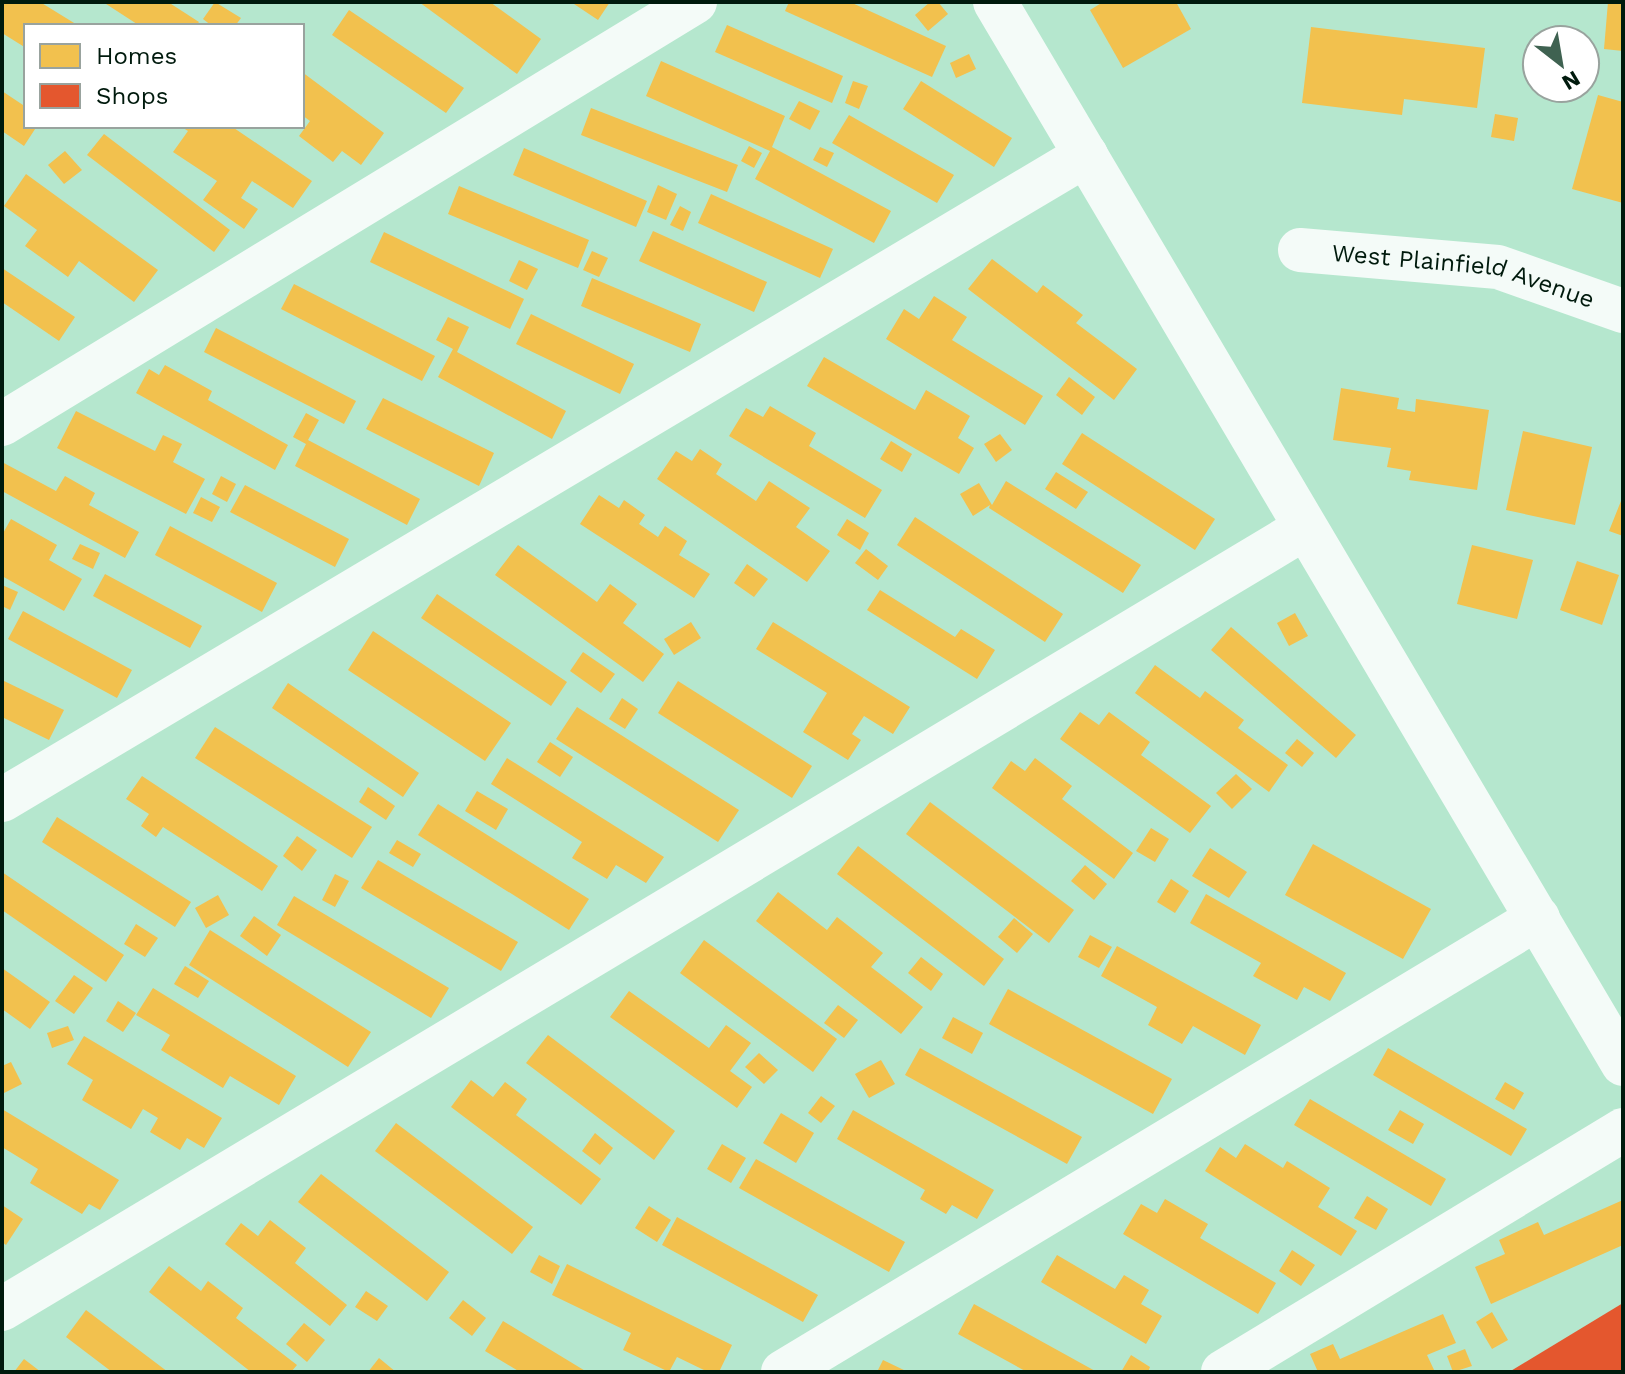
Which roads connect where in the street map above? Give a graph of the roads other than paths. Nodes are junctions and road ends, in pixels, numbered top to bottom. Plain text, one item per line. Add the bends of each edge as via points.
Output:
1 (695, 2) edge
2 (995, 2) edge
3 (1086, 155) junction
4 (1300, 250) dead end
5 (1623, 311) edge
6 (2, 424) edge
7 (1305, 528) junction
8 (2, 800) edge
9 (1538, 918) junction
10 (1623, 1064) edge
11 (1623, 1130) edge
12 (2, 1309) edge
13 (783, 1372) edge
14 (1223, 1372) edge

1 - 6 street
2 - 3 street
3 - 7 street
3 - 8 street
4 - 5 street, West Plainfield Avenue via 1498,267
7 - 9 street
7 - 12 street
9 - 10 street
9 - 13 street
11 - 14 street

